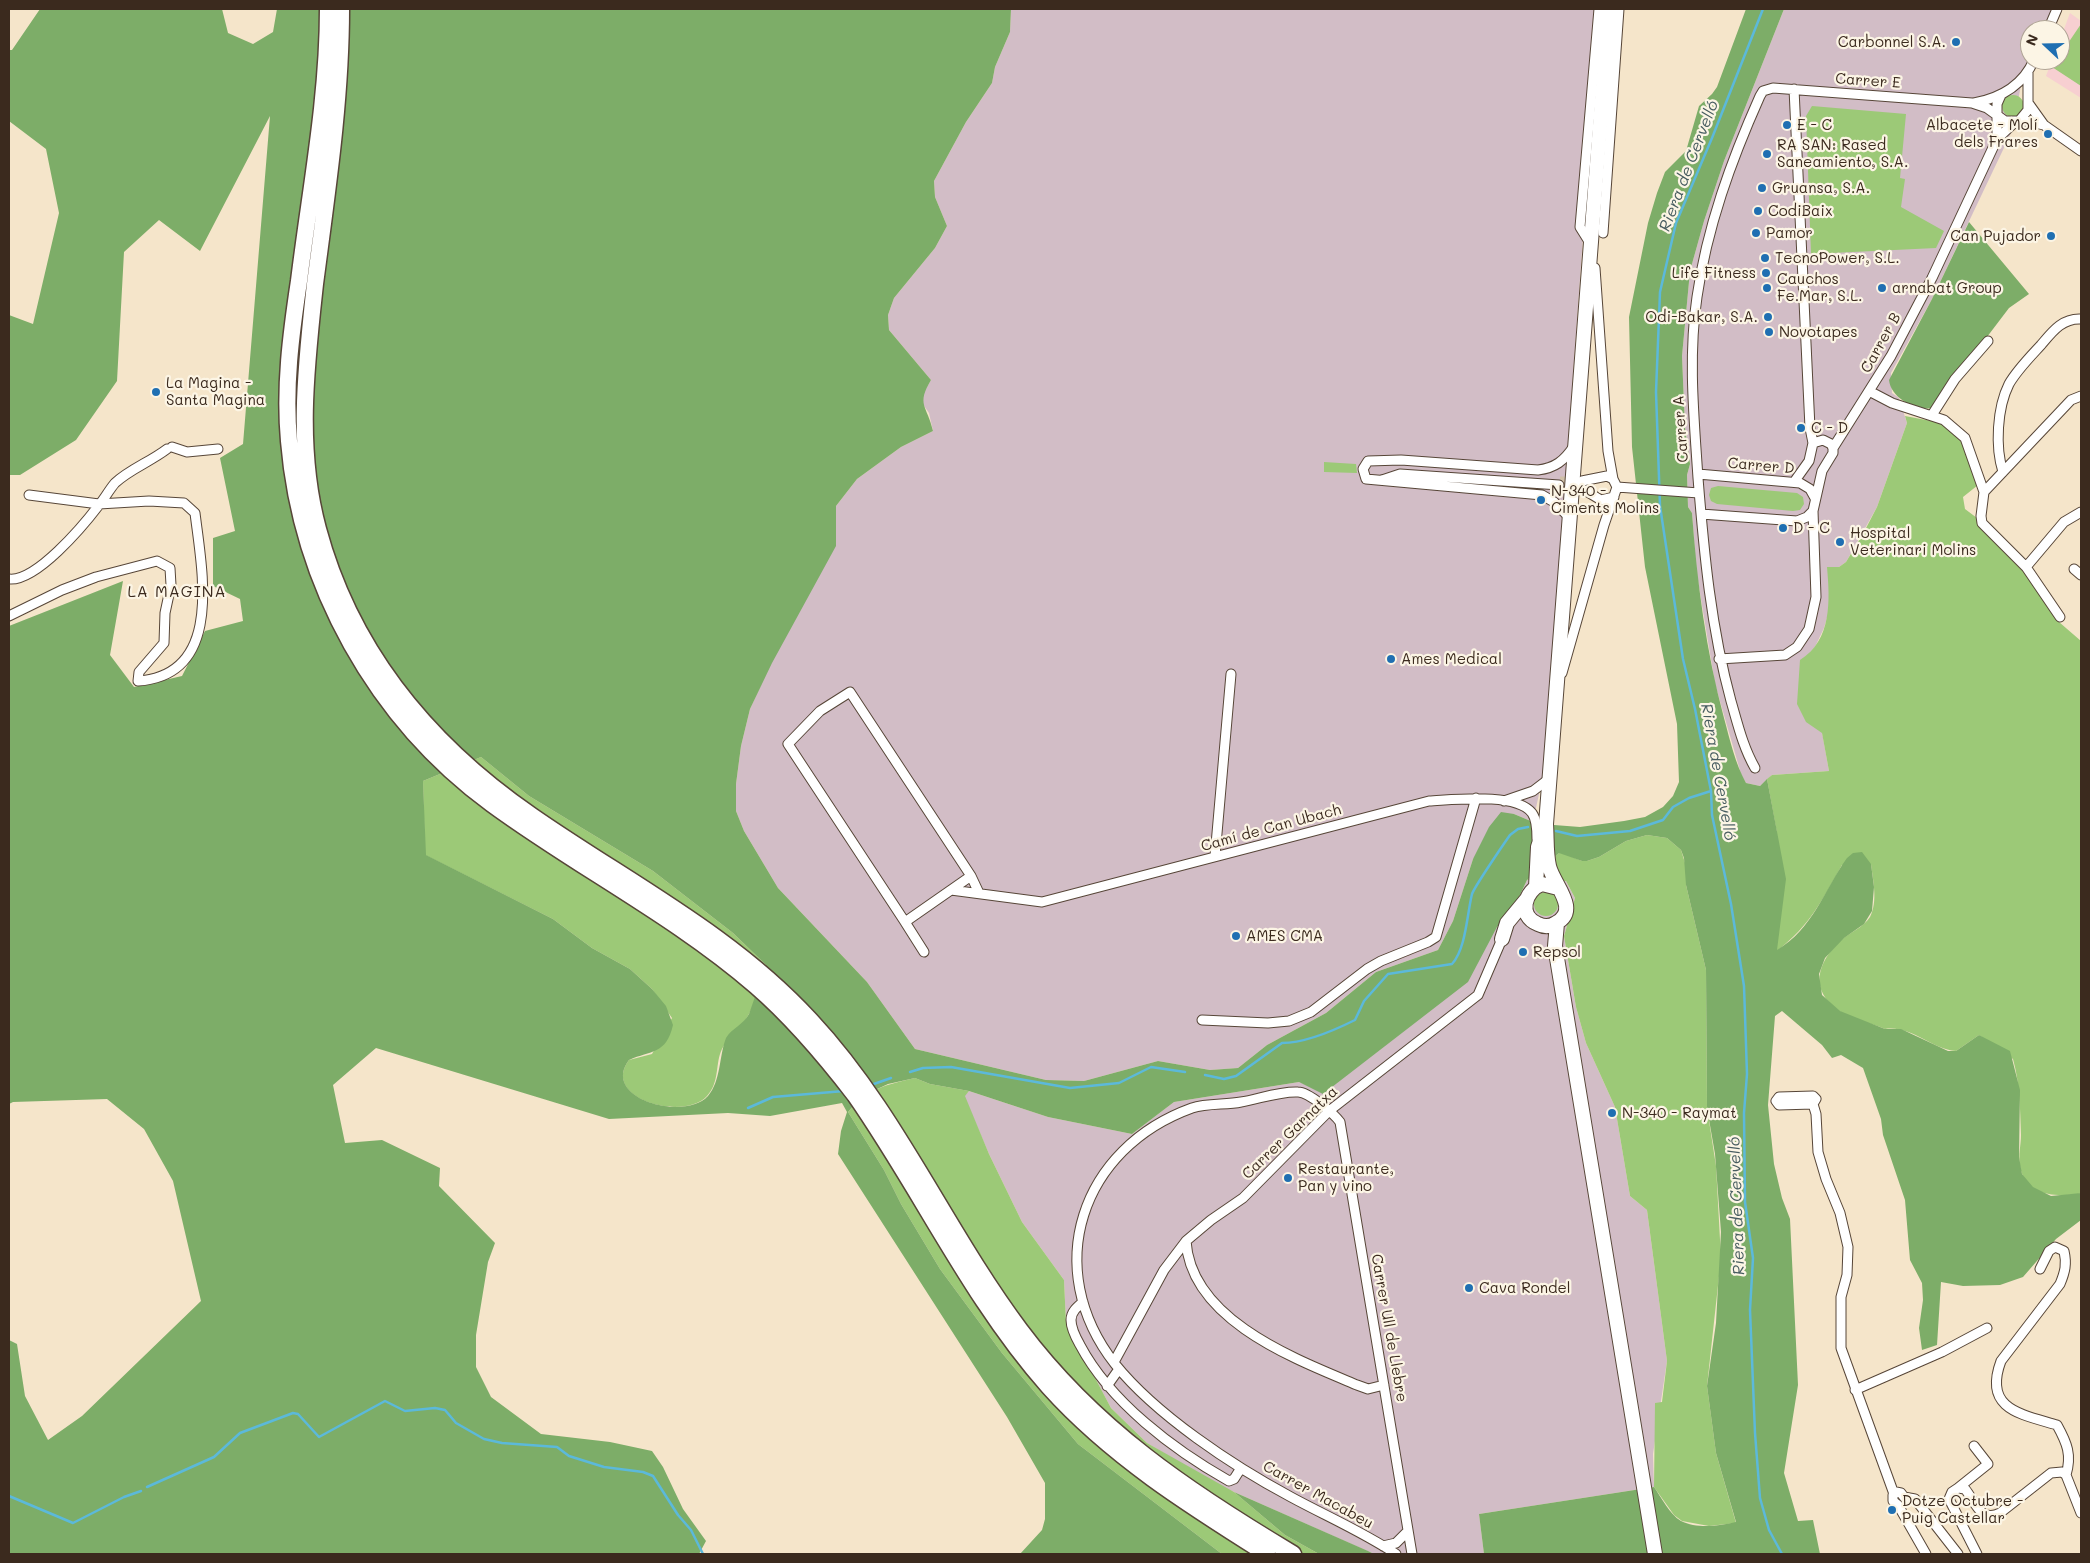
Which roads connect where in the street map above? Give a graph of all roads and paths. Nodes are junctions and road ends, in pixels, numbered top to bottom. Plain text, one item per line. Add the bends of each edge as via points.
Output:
1 (328, 9) edge
2 (341, 9) edge
3 (1600, 9) edge
4 (1609, 9) edge
5 (1619, 9) edge
6 (2029, 70) edge
7 (2028, 73) junction
8 (1794, 89) junction
9 (1763, 91) joint
10 (2005, 93) junction
11 (2028, 102) junction
12 (1972, 103) junction
13 (1999, 115) junction
14 (2017, 121) junction
15 (2044, 125) junction
16 (1998, 140) junction
17 (2081, 151) edge
18 (1592, 216) junction
19 (1603, 232) dead end
20 (1590, 243) junction
21 (2081, 319) edge
22 (1988, 341) dead end
23 (1869, 391) junction
24 (2081, 396) edge
25 (1932, 415) junction
26 (1813, 443) junction
27 (1574, 446) junction
28 (1833, 448) junction
29 (218, 449) dead end
30 (1811, 455) junction
31 (1827, 460) junction
32 (1383, 462) junction
33 (2003, 472) junction
34 (1698, 474) junction
35 (1382, 480) junction
36 (1794, 482) junction
37 (1615, 483) junction
38 (1984, 492) junction
39 (1695, 493) junction
40 (29, 495) dead end
41 (1614, 497) junction
42 (1815, 498) junction
43 (99, 504) junction
44 (1813, 512) junction
45 (2081, 512) edge
46 (1701, 514) junction
47 (1569, 516) junction
48 (2026, 567) junction
49 (2074, 569) dead end
50 (2081, 575) edge
51 (9, 579) edge
52 (9, 616) edge
53 (2060, 617) dead end
54 (1719, 659) junction
55 (1231, 674) dead end
56 (1556, 694) junction
57 (1755, 768) dead end
58 (1550, 777) junction
59 (1476, 798) junction
60 (1504, 800) junction
61 (1543, 819) junction
62 (1214, 856) junction
63 (1543, 868) junction
64 (971, 876) junction
65 (1536, 886) junction
66 (1558, 888) junction
67 (952, 890) junction
68 (979, 893) junction
69 (1526, 900) junction
70 (905, 922) junction
71 (1545, 924) junction
72 (1502, 939) junction
73 (924, 952) dead end
74 (1202, 1020) dead end
75 (836, 1059) junction
76 (1814, 1104) dead end
77 (1329, 1111) junction
78 (879, 1119) junction
79 (1186, 1241) junction
80 (2040, 1270) dead end
81 (1083, 1302) junction
82 (1988, 1328) dead end
83 (1117, 1366) junction
84 (1384, 1385) junction
85 (1107, 1386) junction
86 (1855, 1390) junction
87 (1974, 1446) dead end
88 (1241, 1468) junction
89 (2066, 1476) junction
90 (1958, 1488) junction
91 (1901, 1501) junction
92 (2081, 1513) edge
93 (1408, 1532) junction
94 (1383, 1546) junction
95 (1267, 1554) edge
96 (1293, 1554) edge
97 (1396, 1554) edge
98 (1412, 1554) edge
99 (1655, 1554) edge
100 (1926, 1554) edge
101 (1958, 1554) edge
102 (1977, 1554) edge

1 - 75 highway via 324,87 290,343 287,413 302,522 327,596 378,688 415,735 473,789 510,817 704,944
2 - 75 highway via 339,86 307,352 304,416 307,479 318,529 349,610 384,674 462,762 532,817 668,903 741,955 797,1006
3 - 20 street via 1580,227
4 - 18 main road
5 - 19 street
6 - 7 street
7 - 10 street
7 - 11 street
8 - 9 street, Carrer E
8 - 12 street, Carrer E
8 - 26 street
9 - 34 street, Carrer A via 1724,185 1700,275 1692,347
10 - 11 street via 2020,92
10 - 12 street, Carrer E
10 - 13 street via 1997,104
11 - 14 street via 2026,114
11 - 15 street
12 - 13 street, Carrer E
13 - 14 street via 2005,120
13 - 16 street, Carrer B
14 - 15 street
14 - 16 street, Carrer B
15 - 17 street
16 - 23 street, Carrer B via 1932,278
18 - 20 main road
18 - 37 street via 1599,348 1608,451
20 - 27 main road
21 - 33 street via 2063,322 2053,331 2010,383 2005,394 1998,438
22 - 25 street via 1956,379
23 - 25 street via 1892,403
23 - 28 street, Carrer B
24 - 33 street via 2071,400
25 - 38 street via 1944,420 1965,438
26 - 28 street via 1823,440
26 - 30 street
27 - 32 street via 1559,464 1538,470 1401,460
27 - 47 main road
28 - 31 street, Carrer B
29 - 43 street via 187,452 170,448 131,470
30 - 31 street via 1818,461
30 - 36 street
31 - 42 street, Carrer B
32 - 35 street via 1368,461 1363,469 1366,479
32 - 35 street via 1400,469 1560,483 1400,474
33 - 38 street
34 - 36 street, Carrer D
34 - 39 street, Carrer A
35 - 47 street via 1534,493 1548,498
36 - 42 street, Carrer D via 1808,487
37 - 39 street via 1627,488
37 - 41 street
37 - 41 street via 1602,475 1582,485 1601,500
38 - 48 street via 1982,523
39 - 46 street, Carrer A
40 - 43 street
41 - 56 street
42 - 44 street, Carrer B
43 - 51 street via 29,575 18,580
43 - 52 street via 184,503 195,513 202,603 196,642 182,665 166,676 138,681 139,672 164,643 165,613 172,585 170,568 157,561 96,577
44 - 46 street via 1797,521
44 - 54 street, Carrer B via 1816,597 1813,619 1804,638 1785,655
45 - 48 street via 2064,522
46 - 54 street, Carrer A via 1710,608
47 - 56 main road
48 - 53 street
49 - 50 street
54 - 57 street, Carrer A via 1745,751
55 - 62 street
56 - 58 main road
58 - 60 street, Camí de Can Ubach via 1533,791
58 - 61 main road
59 - 60 street, Camí de Can Ubach
59 - 62 street, Camí de Can Ubach via 1428,801
59 - 74 street via 1436,936 1367,969 1311,1012 1289,1021
60 - 61 street, Camí de Can Ubach
61 - 63 main road
61 - 63 main road via 1538,847
62 - 68 street, Camí de Can Ubach via 1042,902
63 - 65 main road
63 - 66 main road
64 - 67 street
64 - 68 street
64 - 70 street via 850,692 820,710 788,744
65 - 66 main road
65 - 69 main road
66 - 71 main road via 1564,894 1564,915
67 - 68 street, Camí de Can Ubach
67 - 70 street
69 - 71 main road via 1525,910
69 - 72 main road via 1507,923
70 - 73 street
71 - 72 main road via 1519,923
71 - 99 main road via 1555,946
72 - 77 street, Carrer Garnatxa via 1478,995
75 - 78 highway
76 - 86 street via 1818,1152 1840,1213 1848,1247 1847,1275 1841,1297 1840,1340
77 - 79 street, Carrer Garnatxa via 1243,1198
77 - 81 street, Carrer Macabeu via 1308,1095 1297,1092 1195,1107 1159,1123 1133,1140 1107,1167 1096,1184 1081,1224 1077,1275
77 - 84 street, Carrer Ull de Llebre via 1340,1122 1342,1131
78 - 95 highway via 993,1315 1048,1386 1095,1433 1153,1480
78 - 96 highway via 1004,1308 1062,1381 1116,1434 1152,1463
79 - 83 street, Carrer Garnatxa via 1164,1270
79 - 84 street via 1188,1262 1200,1285 1216,1304 1246,1329 1291,1357 1357,1386
80 - 89 street via 2048,1251 2056,1247 2064,1252 2066,1267 2060,1284 2001,1361 1996,1375 1997,1394 2016,1412 2056,1425 2068,1444 2070,1462
81 - 83 street, Carrer Macabeu via 1099,1340
81 - 85 street, Carrer Macabeu via 1073,1311 1074,1334
82 - 86 street
83 - 85 street
83 - 88 street, Carrer Macabeu via 1169,1416
84 - 93 street, Carrer Ull de Llebre
85 - 88 street, Carrer Macabeu via 1123,1403 1206,1468 1229,1481
86 - 91 street via 1894,1494 1901,1493
87 - 90 street via 1988,1464
88 - 94 street, Carrer Macabeu
89 - 90 street via 2062,1472 2051,1473 2000,1513 1991,1516 1981,1513 1965,1489
89 - 92 street
90 - 102 street via 1949,1500
91 - 100 street
91 - 101 street via 1914,1499
93 - 94 street, Carrer Macabeu via 1396,1543
93 - 98 street, Carrer Ull de Llebre
94 - 97 street, Carrer Macabeu

